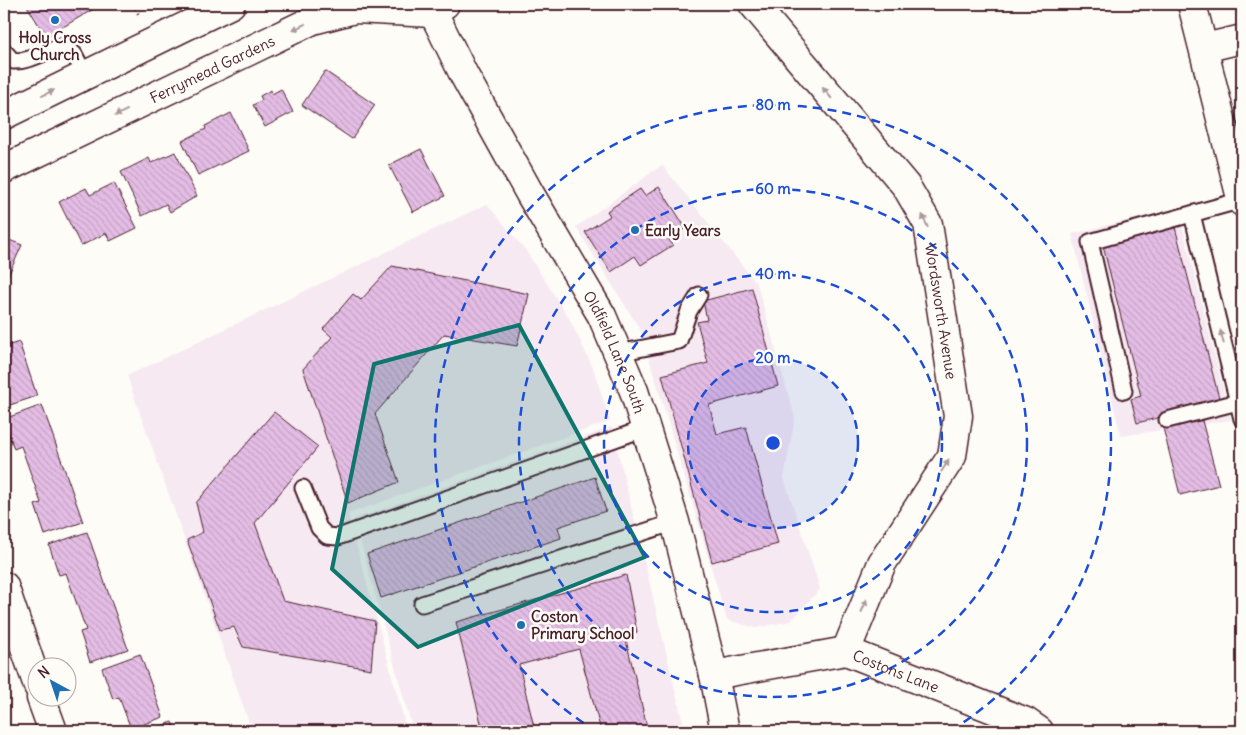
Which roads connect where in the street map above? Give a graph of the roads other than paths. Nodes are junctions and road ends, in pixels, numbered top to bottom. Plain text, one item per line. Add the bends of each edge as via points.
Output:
1 (230, 4) edge
2 (753, 4) edge
3 (1192, 4) edge
4 (435, 7) edge
5 (1242, 39) edge
6 (1204, 48) junction
7 (4, 51) edge
8 (85, 75) junction
9 (4, 115) edge
10 (4, 169) edge
11 (1242, 201) edge
12 (1192, 214) junction
13 (699, 295) dead end
14 (618, 353) junction
15 (1124, 391) dead end
16 (1240, 401) edge
17 (1242, 419) edge
18 (1167, 420) dead end
19 (646, 428) junction
20 (303, 488) dead end
21 (675, 522) junction
22 (4, 586) edge
23 (422, 604) dead end
24 (846, 652) junction
25 (28, 658) edge
26 (714, 675) junction
27 (45, 708) edge
28 (53, 731) edge
29 (724, 731) edge
30 (1039, 731) edge

1 - 8 street
24 -> 2 street, Wordsworth Avenue via 882,563 952,456 958,416 928,224 906,186
3 - 6 street
4 -> 10 street, Ferrymead Gardens via 355,9 313,20
4 - 14 street, Oldfield Lane South via 464,75 602,316
5 - 6 street
6 - 11 street
7 - 8 lane via 13,61 23,62 64,45 74,54
9 -> 8 street
11 - 12 lane
12 - 15 lane via 1090,242
16 -> 12 lane
13 - 14 lane via 689,311 679,341
14 - 19 street, Oldfield Lane South
16 - 17 lane
16 - 18 lane
19 - 20 lane via 338,537 327,536 319,528
19 - 21 street, Oldfield Lane South
21 - 23 lane
21 - 26 street, Oldfield Lane South
22 - 25 street
24 - 26 street, Costons Lane
24 - 30 street, Costons Lane via 1026,722
26 - 29 street, Oldfield Lane South
27 - 28 street

